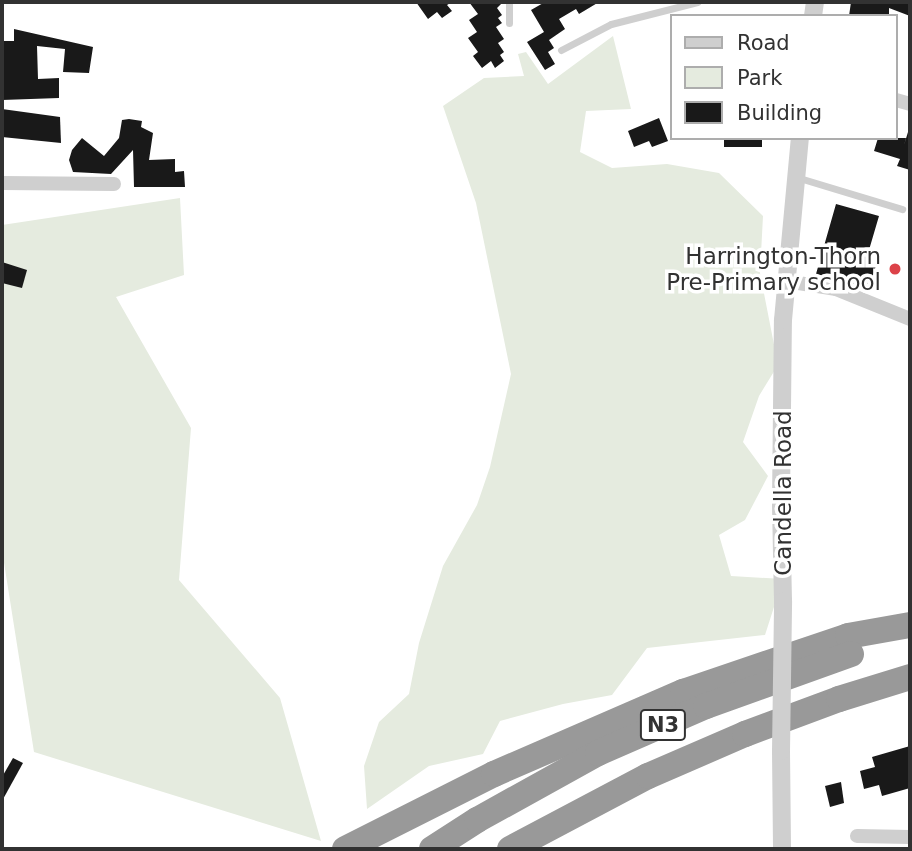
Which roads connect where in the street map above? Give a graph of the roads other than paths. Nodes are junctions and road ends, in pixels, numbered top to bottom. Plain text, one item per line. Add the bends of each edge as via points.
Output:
1 (509, 2) edge
2 (697, 2) edge
3 (509, 23) dead end
4 (561, 50) dead end
5 (800, 140) edge
6 (796, 177) junction
7 (2, 183) edge
8 (114, 184) dead end
9 (902, 209) dead end
10 (786, 281) junction
11 (910, 319) edge
12 (910, 625) edge
13 (910, 636) edge
14 (910, 677) edge
15 (494, 775) junction
16 (857, 836) dead end
17 (910, 837) edge
18 (873, 843) edge
19 (345, 849) edge
20 (370, 849) edge
21 (432, 849) edge
22 (509, 849) edge
23 (782, 849) edge

1 - 3 lane
2 - 4 lane via 611,24
5 - 6 street, Candella Road
6 - 9 lane
6 - 10 street, Candella Road
7 - 8 street
10 - 11 street via 836,289
10 - 23 street, Candella Road, bridge via 781,435
12 - 15 highway via 848,636 766,662 683,692
13 - 21 highway, N3 via 719,701 610,748
14 - 22 highway, N3 via 745,734 648,776
15 - 19 highway
15 - 20 highway
16 - 18 street
17 - 18 street

